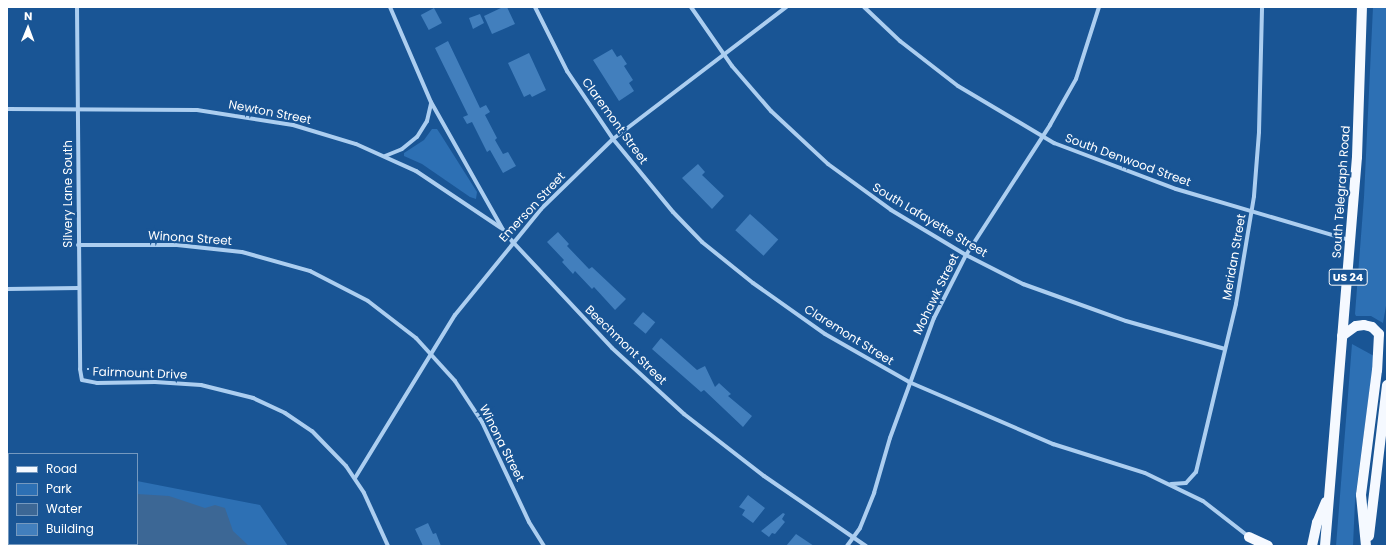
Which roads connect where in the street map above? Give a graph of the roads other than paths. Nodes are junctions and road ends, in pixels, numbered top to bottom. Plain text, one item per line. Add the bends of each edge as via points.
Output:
1 (77, 7) edge
2 (390, 7) edge
3 (535, 7) edge
4 (691, 7) edge
5 (786, 7) edge
6 (864, 7) edge
7 (1099, 7) edge
8 (1262, 7) edge
9 (1362, 7) edge
10 (723, 53) junction
11 (431, 102) junction
12 (78, 107) junction
13 (7, 109) edge
14 (1042, 137) junction
15 (613, 139) junction
16 (384, 156) junction
17 (1252, 212) junction
18 (503, 230) junction
19 (1351, 240) junction
20 (512, 241) junction
21 (78, 245) junction
22 (966, 255) junction
23 (79, 288) junction
24 (7, 289) edge
25 (1342, 336) junction
26 (1225, 350) junction
27 (430, 352) junction
28 (82, 380) joint
29 (909, 382) junction
30 (1387, 385) edge
31 (1384, 448) edge
32 (355, 478) junction
33 (1167, 484) junction
34 (1330, 494) junction
35 (1249, 537) junction
36 (853, 539) junction
37 (388, 546) edge
38 (544, 546) edge
39 (847, 546) edge
40 (866, 546) edge
41 (1256, 546) edge
42 (1268, 546) edge
43 (1312, 546) edge
44 (1325, 546) edge
45 (1366, 546) edge

1 - 12 street, Silvery Lane South
2 - 11 street, Beechmont Street
3 - 15 street, Claremont Street via 567,71
4 - 10 street, South Lafayette Street
5 - 10 street, Emerson Street
6 - 14 street, South Denwood Street via 900,41 958,86
7 - 14 street, Mohawk Street via 1076,79
8 - 17 street, Meridan Street via 1259,132
9 - 19 main road, South Telegraph Road / US 24 via 1357,157
10 - 15 street, Emerson Street
10 - 22 street, South Lafayette Street via 771,111 828,164 891,210
11 - 16 street via 427,121 417,137 402,149
11 - 18 street, Beechmont Street
12 - 13 street, Newton Street
12 - 16 street, Newton Street via 197,110 251,116 325,133
12 - 21 street, Silvery Lane South
14 - 17 street, South Denwood Street via 1126,173
14 - 22 street, Mohawk Street
15 - 20 street, Emerson Street
15 - 29 street, Claremont Street via 673,212 726,263 825,334
16 - 18 street, Newton Street via 416,171
17 - 19 street, South Denwood Street
17 - 26 street, Meridan Street
18 - 20 street, Beechmont Street
19 - 25 main road, South Telegraph Road / US 24
20 - 27 street, Emerson Street
20 - 36 street, Beechmont Street via 612,348 684,414 764,476
21 - 23 street, Silvery Lane South
21 - 27 street, Winona Street via 208,246 286,263 329,280 368,301 401,324
22 - 26 street, South Lafayette Street via 1044,292 1126,321
22 - 29 street, Mohawk Street via 934,318
23 - 24 street
23 - 28 street, Silvery Lane South
25 - 34 main road, South Telegraph Road / US 24
25 - 45 main road via 1356,326 1364,325 1372,327 1379,334 1377,370 1361,495
26 - 33 street, Meridan Street via 1196,472 1186,483
27 - 32 street, Emerson Street
27 - 38 street, Winona Street via 455,381 482,422 529,522
28 - 32 street, Fairmount Drive via 181,383 221,389 253,398 285,413 312,432 336,453
29 - 33 street, Claremont Street via 1053,444 1119,463
29 - 36 street, Mohawk Street via 874,494
30 - 31 main road
31 - 45 main road
32 - 37 street, Fairmount Drive
33 - 35 street, Claremont Street via 1203,500
34 - 43 main road via 1317,523
34 - 44 main road, South Telegraph Road / US 24
35 - 41 street, Claremont Street
35 - 42 main road
36 - 39 street
36 - 40 street, Beechmont Street

